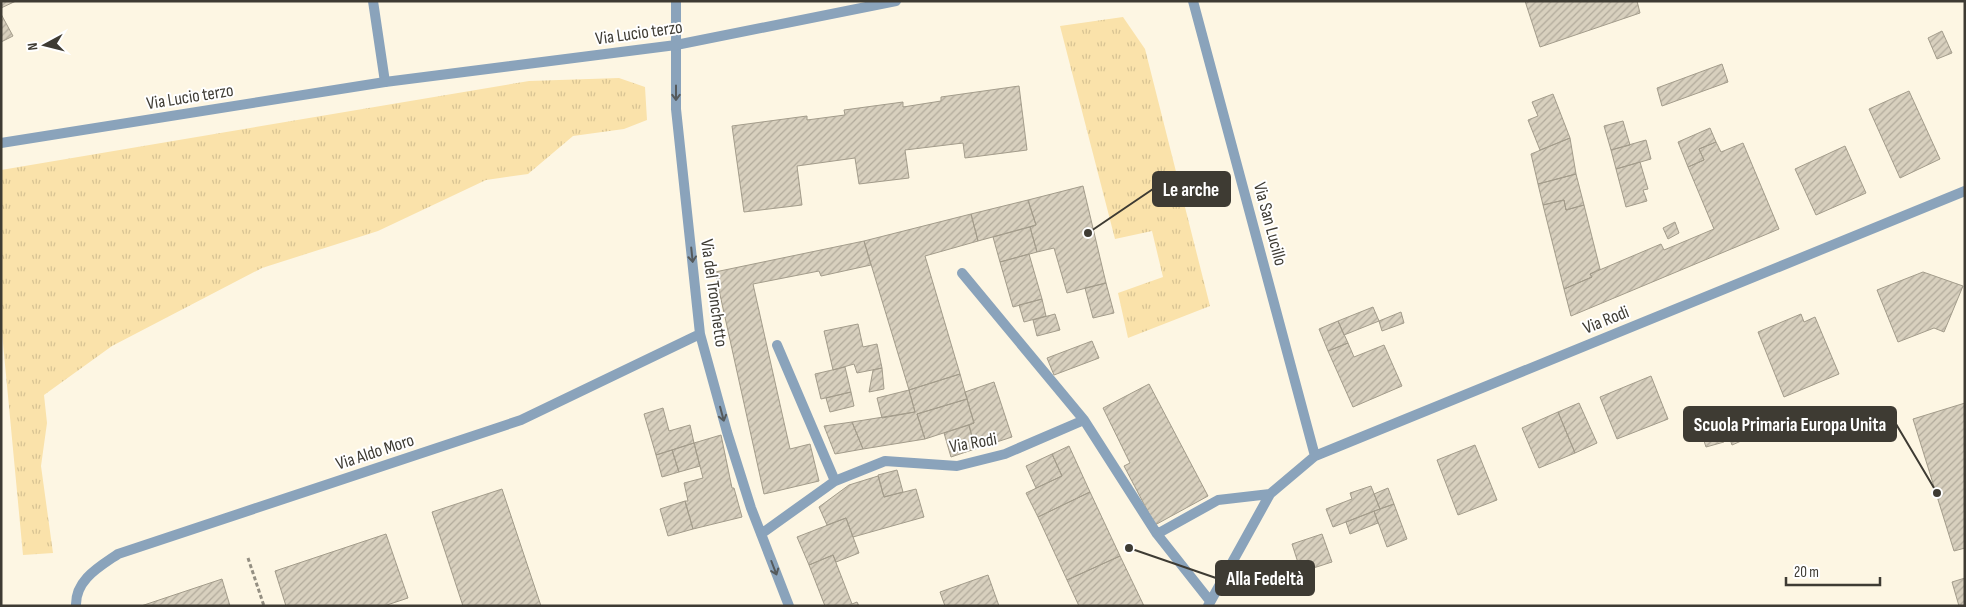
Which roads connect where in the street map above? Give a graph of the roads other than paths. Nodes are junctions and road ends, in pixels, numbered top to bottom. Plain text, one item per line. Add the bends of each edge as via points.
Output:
1 (373, 1) edge
2 (676, 1) edge
3 (896, 1) edge
4 (1193, 1) edge
5 (676, 45) junction
6 (385, 82) junction
7 (1, 143) edge
8 (1965, 192) edge
9 (962, 274) dead end
10 (700, 334) junction
11 (777, 345) dead end
12 (1084, 420) junction
13 (1315, 456) junction
14 (835, 481) junction
15 (1270, 494) junction
16 (761, 534) junction
17 (1157, 534) junction
18 (1209, 604) edge
19 (76, 606) edge
20 (790, 606) edge

1 - 6 street
2 - 5 street, Via del Tronchetto
3 - 5 street, Via Lucio terzo
4 - 13 street, Via San Lucillo
5 - 6 street, Via Lucio terzo
5 -> 10 street, Via del Tronchetto via 676,109
6 - 7 street, Via Lucio terzo
8 - 13 street, Via Rodi
9 - 12 street, Via Rodi
10 -> 16 street, Via del Tronchetto via 727,432
10 - 19 street, Via Aldo Moro via 521,420 118,554 87,576 76,596
11 - 14 street
12 - 14 street, Via Rodi via 1005,454 957,466 885,461
12 - 17 street, Via Rodi
13 - 15 street, Via Rodi
14 - 16 street, Via Rodi
15 - 17 street via 1218,500
15 - 18 street, Via Rodi
16 -> 20 street, Via del Tronchetto
17 - 18 street, Via Rodi

